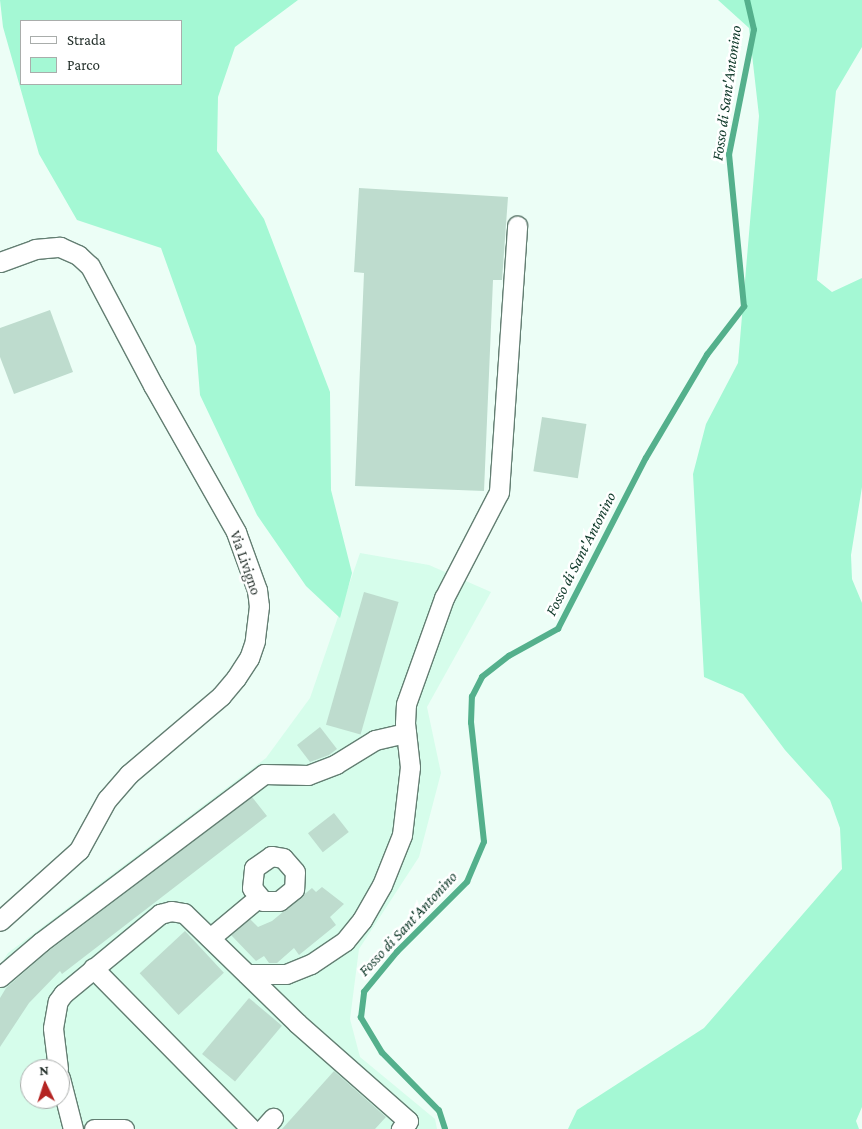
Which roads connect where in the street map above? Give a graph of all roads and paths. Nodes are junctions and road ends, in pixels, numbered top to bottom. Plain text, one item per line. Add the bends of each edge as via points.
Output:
1 (517, 226) dead end
2 (0, 262) edge
3 (406, 733) junction
4 (260, 897) dead end
5 (0, 921) edge
6 (210, 938) junction
7 (93, 968) junction
8 (246, 974) junction
9 (0, 977) edge
10 (57, 1059) edge
11 (68, 1109) edge
12 (73, 1129) edge
13 (94, 1129) edge
14 (124, 1129) edge
15 (251, 1129) edge
16 (401, 1129) edge

1 - 3 street via 499,492 444,598 406,704
2 - 5 street, Via Livigno via 35,249 60,247 78,255 94,271 153,385 236,532 257,590 259,606 255,640 249,658 236,678 221,696 124,780 101,808 79,850
3 - 8 street via 410,766 402,835 382,885 362,920 345,941 311,964 286,974
3 - 9 street via 375,740 336,764 308,775 264,774 41,942
4 - 6 street
6 - 7 street via 184,913 171,911 160,914
6 - 8 street
7 - 10 street via 58,1001 53,1028
7 - 15 street
8 - 16 street via 408,1121
11 - 12 street
13 - 14 street

